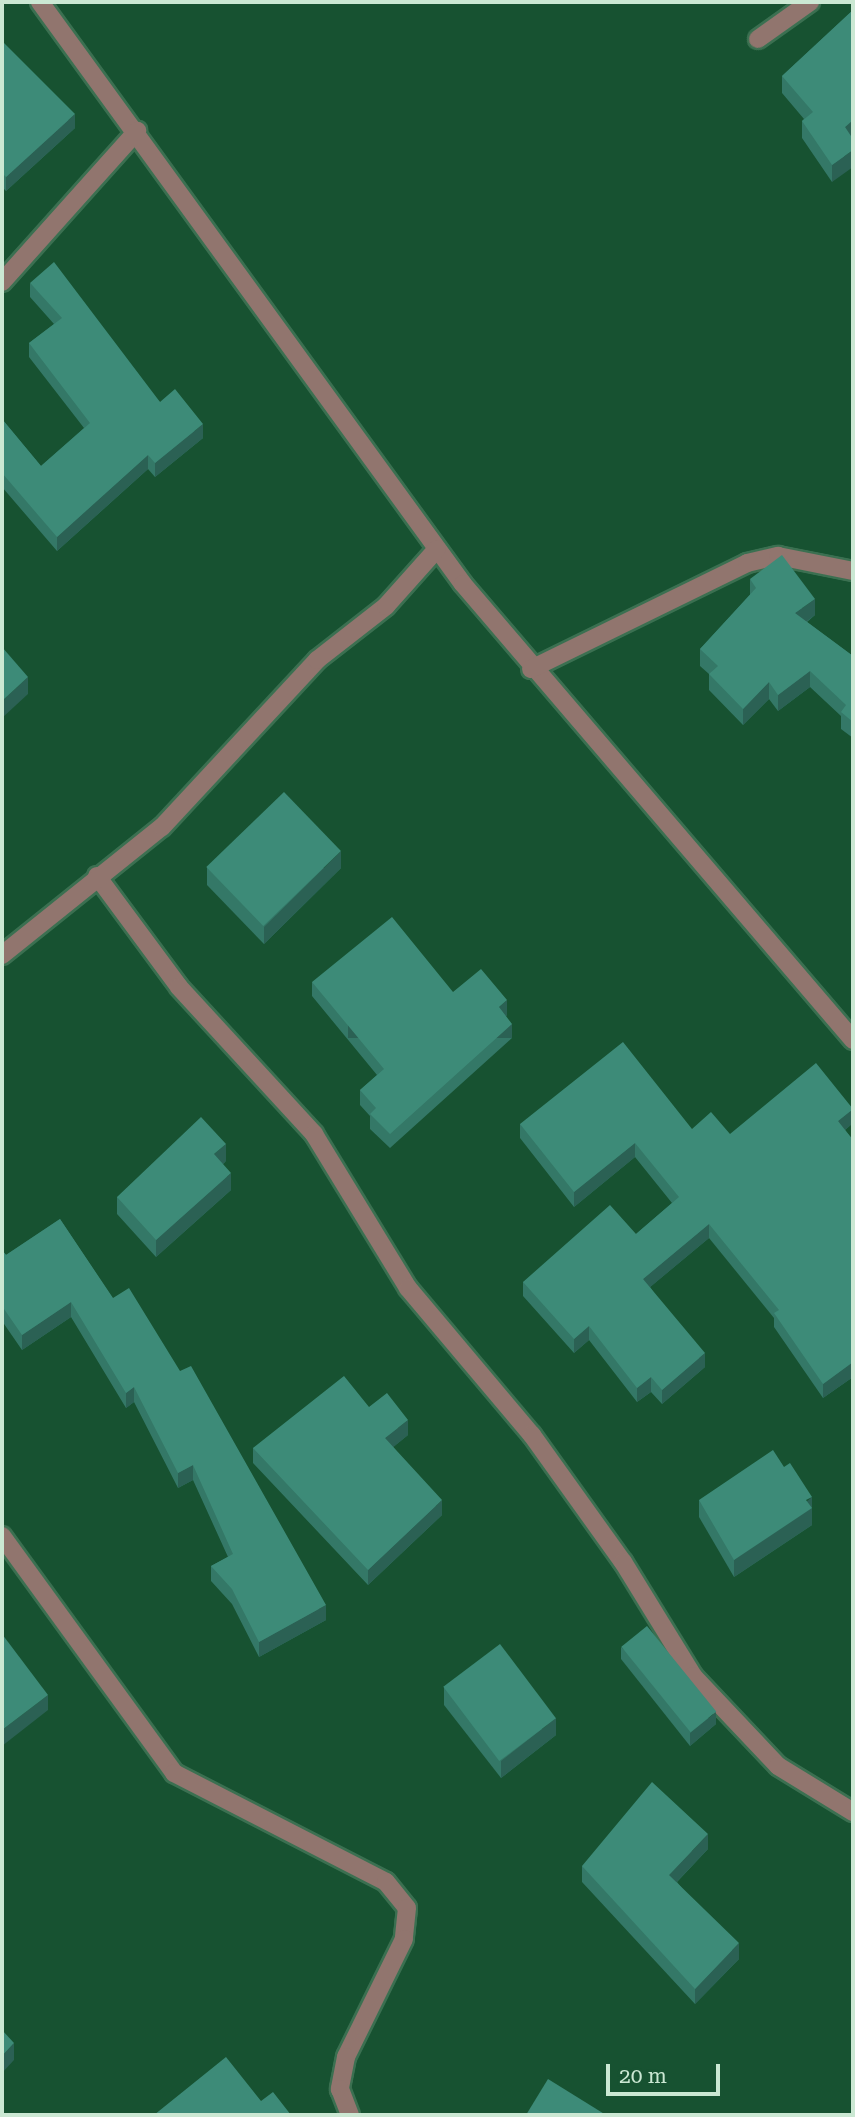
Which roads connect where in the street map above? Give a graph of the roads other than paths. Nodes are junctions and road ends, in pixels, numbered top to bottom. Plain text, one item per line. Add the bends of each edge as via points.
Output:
1 (40, 2) edge
2 (810, 2) edge
3 (758, 39) dead end
4 (137, 131) junction
5 (2, 282) edge
6 (437, 549) junction
7 (853, 571) edge
8 (531, 669) junction
9 (97, 876) junction
10 (2, 955) edge
11 (853, 1040) edge
12 (2, 1536) edge
13 (853, 1812) edge
14 (350, 2115) edge

1 - 4 street
2 - 3 street
4 - 5 street
4 - 6 street
6 - 8 street
6 - 9 street via 386,606 317,660 162,827
7 - 8 street via 778,556 747,563
8 - 11 street
9 - 10 street
9 - 13 street via 178,987 314,1134 408,1288 532,1435 623,1562 693,1676 778,1766
12 - 14 street via 174,1773 386,1882 407,1908 404,1939 346,2057 340,2089

